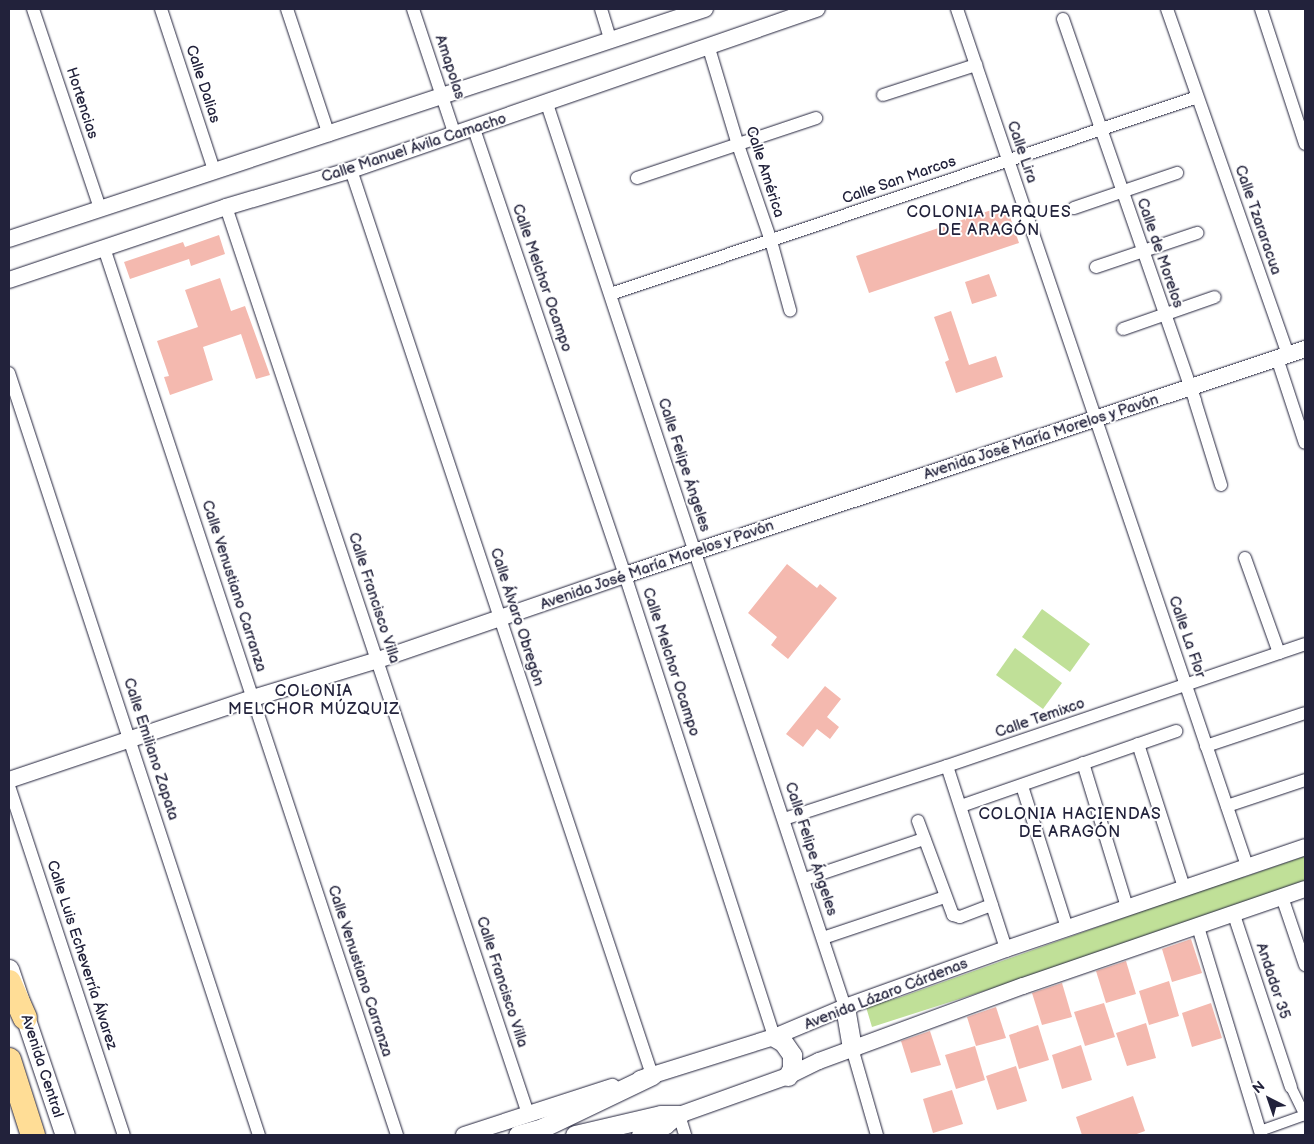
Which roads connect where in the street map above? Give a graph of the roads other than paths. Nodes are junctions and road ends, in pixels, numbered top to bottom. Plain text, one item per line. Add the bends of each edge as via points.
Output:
1 (33, 9) edge
2 (161, 9) edge
3 (286, 9) edge
4 (413, 9) edge
5 (601, 9) edge
6 (705, 9) edge
7 (817, 9) edge
8 (957, 9) edge
9 (1167, 9) edge
10 (1261, 9) edge
11 (1063, 19) dead end
12 (611, 41) junction
13 (708, 45) junction
14 (976, 65) junction
15 (883, 96) dead end
16 (442, 97) junction
17 (1197, 97) junction
18 (547, 104) junction
19 (816, 118) dead end
20 (474, 128) junction
21 (1103, 130) junction
22 (329, 135) junction
23 (455, 135) junction
24 (1305, 144) edge
25 (738, 145) junction
26 (1008, 160) junction
27 (214, 170) junction
28 (351, 170) junction
29 (1177, 173) dead end
30 (637, 178) dead end
31 (1122, 192) junction
32 (226, 207) junction
33 (100, 208) junction
34 (1074, 208) dead end
35 (1197, 233) dead end
36 (9, 239) edge
37 (771, 241) junction
38 (104, 248) junction
39 (1143, 250) junction
40 (1096, 267) dead end
41 (9, 280) edge
42 (611, 294) junction
43 (1215, 297) dead end
44 (790, 310) dead end
45 (1164, 314) junction
46 (1123, 329) dead end
47 (1305, 348) edge
48 (1282, 356) junction
49 (9, 373) edge
50 (1190, 387) junction
51 (1096, 419) junction
52 (1305, 443) edge
53 (1221, 485) dead end
54 (695, 552) junction
55 (1245, 558) dead end
56 (625, 574) junction
57 (501, 618) junction
58 (1305, 644) edge
59 (1280, 652) junction
60 (378, 660) junction
61 (1186, 686) junction
62 (253, 698) junction
63 (1305, 713) edge
64 (1176, 731) dead end
65 (131, 740) junction
66 (1138, 744) junction
67 (1206, 746) junction
68 (1084, 763) junction
69 (947, 766) junction
70 (9, 780) edge
71 (1305, 780) edge
72 (9, 786) edge
73 (1022, 786) junction
74 (961, 806) junction
75 (1227, 806) junction
76 (784, 819) junction
77 (918, 821) dead end
78 (924, 839) junction
79 (1305, 847) edge
80 (1247, 866) junction
81 (805, 879) junction
82 (1184, 887) junction
83 (1305, 890) edge
84 (945, 896) junction
85 (1282, 897) junction
86 (992, 906) junction
87 (1127, 907) junction
88 (1234, 914) junction
89 (1067, 928) junction
90 (1198, 928) junction
91 (823, 938) junction
92 (1006, 949) junction
93 (1305, 965) edge
94 (9, 969) edge
95 (9, 982) edge
96 (845, 1007) junction
97 (26, 1018) junction
98 (774, 1037) junction
99 (852, 1048) junction
100 (9, 1060) edge
101 (652, 1075) junction
102 (788, 1076) junction
103 (1291, 1087) joint
104 (528, 1114) junction
105 (680, 1115) junction
106 (1305, 1115) edge
107 (1261, 1133) edge
108 (33, 1135) edge
109 (64, 1135) edge
110 (124, 1135) edge
111 (259, 1135) edge
112 (397, 1135) edge
113 (464, 1135) edge
114 (518, 1135) edge
115 (575, 1135) edge
116 (640, 1135) edge
117 (685, 1135) edge
118 (877, 1135) edge

1 - 33 street, Hortencias
2 - 27 street, Calle Dalias
3 - 22 street
4 - 16 street, Amapolas
5 - 12 street
6 - 12 street
7 - 13 street, Calle Manuel Ávila Camacho
8 - 14 street, Calle Lira
9 - 17 street, Calle Tzararacua
10 - 24 street
11 - 21 street, Calle de Morelos
12 - 16 street
13 - 18 street, Calle Manuel Ávila Camacho
13 - 25 street, Calle América
14 - 15 street
14 - 26 street, Calle Lira
16 - 22 street
16 - 23 street, Amapolas
17 - 21 street, Calle San Marcos
17 - 48 street, Calle Tzararacua
18 - 20 street, Calle Manuel Ávila Camacho
18 - 42 street, Calle Felipe Ángeles
19 - 25 street
20 - 23 street, Calle Manuel Ávila Camacho
20 - 56 street, Calle Melchor Ocampo
21 - 26 street, Calle San Marcos
21 - 31 street, Calle de Morelos
22 - 27 street
23 - 28 street, Calle Manuel Ávila Camacho
25 - 30 street
25 - 37 street, Calle América
26 - 37 street, Calle San Marcos
26 - 51 street, Calle Lira
27 - 33 street
28 - 32 street, Calle Manuel Ávila Camacho
28 - 57 street, Calle Álvaro Obregón
29 - 31 street
31 - 34 street
31 - 39 street, Calle de Morelos
32 - 38 street, Calle Manuel Ávila Camacho
32 - 60 street, Calle Francisco Villa
33 - 36 street
35 - 39 street
37 - 42 street, Calle San Marcos
37 - 44 street, Calle América
38 - 41 street, Calle Manuel Ávila Camacho
38 - 62 street, Calle Venustiano Carranza
39 - 40 street
39 - 45 street, Calle de Morelos
42 - 54 street, Calle Felipe Ángeles
43 - 45 street
45 - 46 street
45 - 50 street, Calle de Morelos
47 - 48 street, Avenida José María Morelos y Pavón
48 - 50 street, Avenida José María Morelos y Pavón
48 - 52 street, Calle Tzararacua
49 - 65 street, Calle Emiliano Zapata
50 - 51 street, Avenida José María Morelos y Pavón
50 - 53 street, Calle de Morelos
51 - 54 street, Avenida José María Morelos y Pavón
51 - 61 street, Calle La Flor
54 - 56 street, Avenida José María Morelos y Pavón
54 - 76 street, Calle Felipe Ángeles
55 - 59 street
56 - 57 street, Avenida José María Morelos y Pavón
56 - 98 street, Calle Melchor Ocampo
57 - 60 street, Avenida José María Morelos y Pavón
57 - 101 street, Calle Álvaro Obregón
58 - 59 street, Calle Temixco
59 - 61 street, Calle Temixco
60 - 62 street, Avenida José María Morelos y Pavón
60 - 104 street, Calle Francisco Villa
61 - 67 street, Calle La Flor
61 - 69 street, Calle Temixco
62 - 65 street, Avenida José María Morelos y Pavón
62 - 112 street, Calle Venustiano Carranza
63 - 67 street
64 - 66 street
65 - 70 street, Avenida José María Morelos y Pavón
65 - 111 street, Calle Emiliano Zapata
66 - 68 street
66 - 82 street
67 - 75 street, Calle La Flor
68 - 73 street
68 - 87 street
69 - 74 street
69 - 76 street, Calle Temixco
71 - 75 street
72 - 110 street, Calle Luis Echeverría Álvarez
73 - 74 street
73 - 89 street
74 - 86 street
75 - 80 street, Calle La Flor
76 - 81 street, Calle Felipe Ángeles
77 - 78 street
78 - 81 street
78 - 84 street
79 - 80 street, Avenida Lázaro Cárdenas
80 - 82 street, Avenida Lázaro Cárdenas
81 - 91 street, Calle Felipe Ángeles
82 - 87 street, Avenida Lázaro Cárdenas
83 - 85 street
84 - 86 street via 951,913 957,917
84 - 91 street
85 - 88 street
85 - 93 street
86 - 92 street
87 - 89 street, Avenida Lázaro Cárdenas
88 - 90 street
88 - 103 street, Andador 35
89 - 92 street, Avenida Lázaro Cárdenas
90 - 99 street via 1023,986
90 - 107 street
91 - 96 street, Calle Felipe Ángeles
92 - 96 street, Avenida Lázaro Cárdenas
94 - 97 main road, Avenida Central
95 - 97 highway
96 - 98 street, Avenida Lázaro Cárdenas
96 - 99 main road
97 - 109 main road, Avenida Central
98 - 101 street, Avenida Lázaro Cárdenas
98 - 102 main road via 784,1042 792,1055
99 - 102 street
99 - 118 street
100 - 108 highway, Avenida Central
101 - 104 street, Avenida Lázaro Cárdenas
101 - 114 main road via 542,1128
102 - 105 street
103 - 106 street
104 - 113 street, Avenida Lázaro Cárdenas
105 - 115 main road via 661,1115
105 - 116 street via 666,1126
105 - 117 street
106 - 107 street

